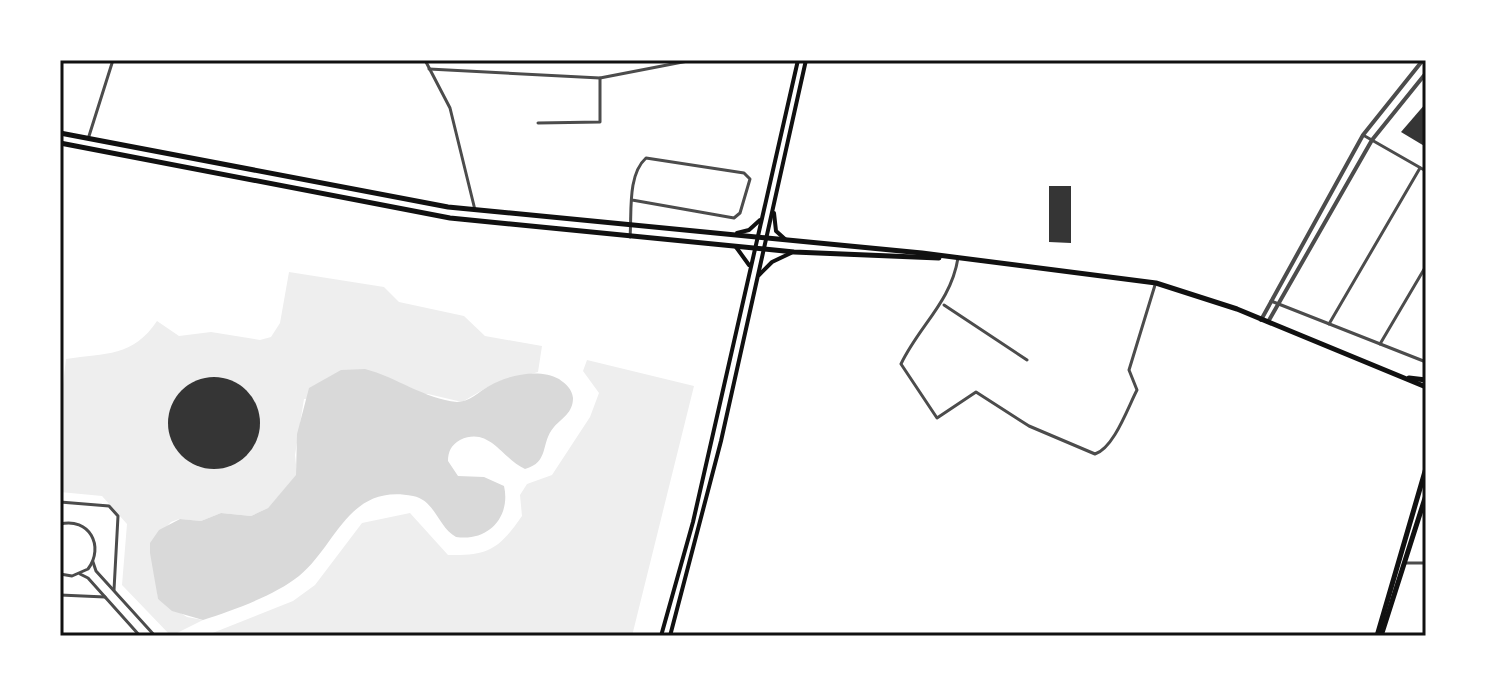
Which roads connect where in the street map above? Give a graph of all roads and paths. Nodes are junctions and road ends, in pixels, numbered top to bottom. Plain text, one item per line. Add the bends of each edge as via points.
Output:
1 (113, 60) edge
2 (425, 60) edge
3 (693, 60) edge
4 (798, 60) edge
5 (806, 60) edge
6 (1423, 60) edge
7 (429, 69) junction
8 (1426, 73) edge
9 (600, 78) junction
10 (538, 123) dead end
11 (60, 133) edge
12 (1363, 135) junction
13 (88, 138) junction
14 (1372, 140) junction
15 (60, 143) edge
16 (1420, 168) junction
17 (1426, 171) edge
18 (632, 200) junction
19 (773, 203) junction
20 (475, 210) junction
21 (762, 218) junction
22 (631, 227) junction
23 (722, 235) junction
24 (630, 237) junction
25 (757, 238) junction
26 (766, 239) junction
27 (789, 242) junction
28 (734, 246) junction
29 (754, 248) junction
30 (764, 249) junction
31 (794, 252) junction
32 (955, 258) junction
33 (1426, 266) edge
34 (750, 271) junction
35 (758, 277) junction
36 (1156, 283) junction
37 (1271, 301) junction
38 (942, 304) junction
39 (1278, 304) junction
40 (1261, 320) junction
41 (1268, 322) junction
42 (1329, 324) junction
43 (1380, 344) junction
44 (1027, 360) dead end
45 (1426, 362) edge
46 (1401, 377) junction
47 (1426, 380) edge
48 (1426, 387) edge
49 (1426, 468) edge
50 (1426, 495) edge
51 (60, 502) edge
52 (60, 524) edge
53 (93, 562) junction
54 (1402, 562) junction
55 (1426, 563) edge
56 (60, 574) edge
57 (80, 574) junction
58 (114, 590) junction
59 (60, 595) edge
60 (105, 597) junction
61 (140, 636) edge
62 (155, 636) edge
63 (661, 636) edge
64 (670, 636) edge
65 (1379, 636) edge

1 - 13 street
2 - 7 street
3 - 9 street
4 - 21 main road
5 - 19 main road
6 - 12 street
7 - 9 street
7 - 20 street via 450,108
8 - 14 street
9 - 10 street via 600,122
11 - 13 main road
12 - 14 street
12 - 37 street
13 - 20 main road
14 - 16 street
14 - 39 street
15 - 24 main road via 450,218
16 - 17 street
16 - 42 street
18 - 18 street via 734,218 750,179 744,173 650,157 640,164
18 - 22 street
19 - 26 main road
19 - 27 main road via 775,227
20 - 22 main road
21 - 23 main road via 749,230
21 - 25 main road
22 - 23 main road
22 - 24 street
23 - 25 main road
24 - 28 main road
25 - 26 main road
25 - 29 main road
26 - 27 main road
26 - 30 main road
27 - 32 main road
28 - 29 main road
28 - 34 main road via 745,255
29 - 30 main road
29 - 34 main road
30 - 31 main road
30 - 35 main road
31 - 32 main road
31 - 35 main road via 772,262
32 - 36 main road
32 - 38 street via 954,282
33 - 43 street
34 - 63 main road via 693,522
35 - 64 main road
36 - 38 street via 1129,370 1137,390 1098,454 1029,426 976,392 937,418 901,364
36 - 40 main road
37 - 39 street
37 - 40 street
38 - 44 street
39 - 41 street
39 - 42 street
40 - 41 main road
41 - 46 main road
42 - 43 street
43 - 45 street
46 - 47 main road
46 - 48 main road
49 - 54 main road
50 - 54 main road
51 - 58 street via 109,506 118,516
52 - 53 street via 88,530 96,544
53 - 57 street
53 - 58 street
54 - 55 street
54 - 65 main road
56 - 57 street
57 - 60 street
58 - 62 street
59 - 60 street
60 - 61 street

